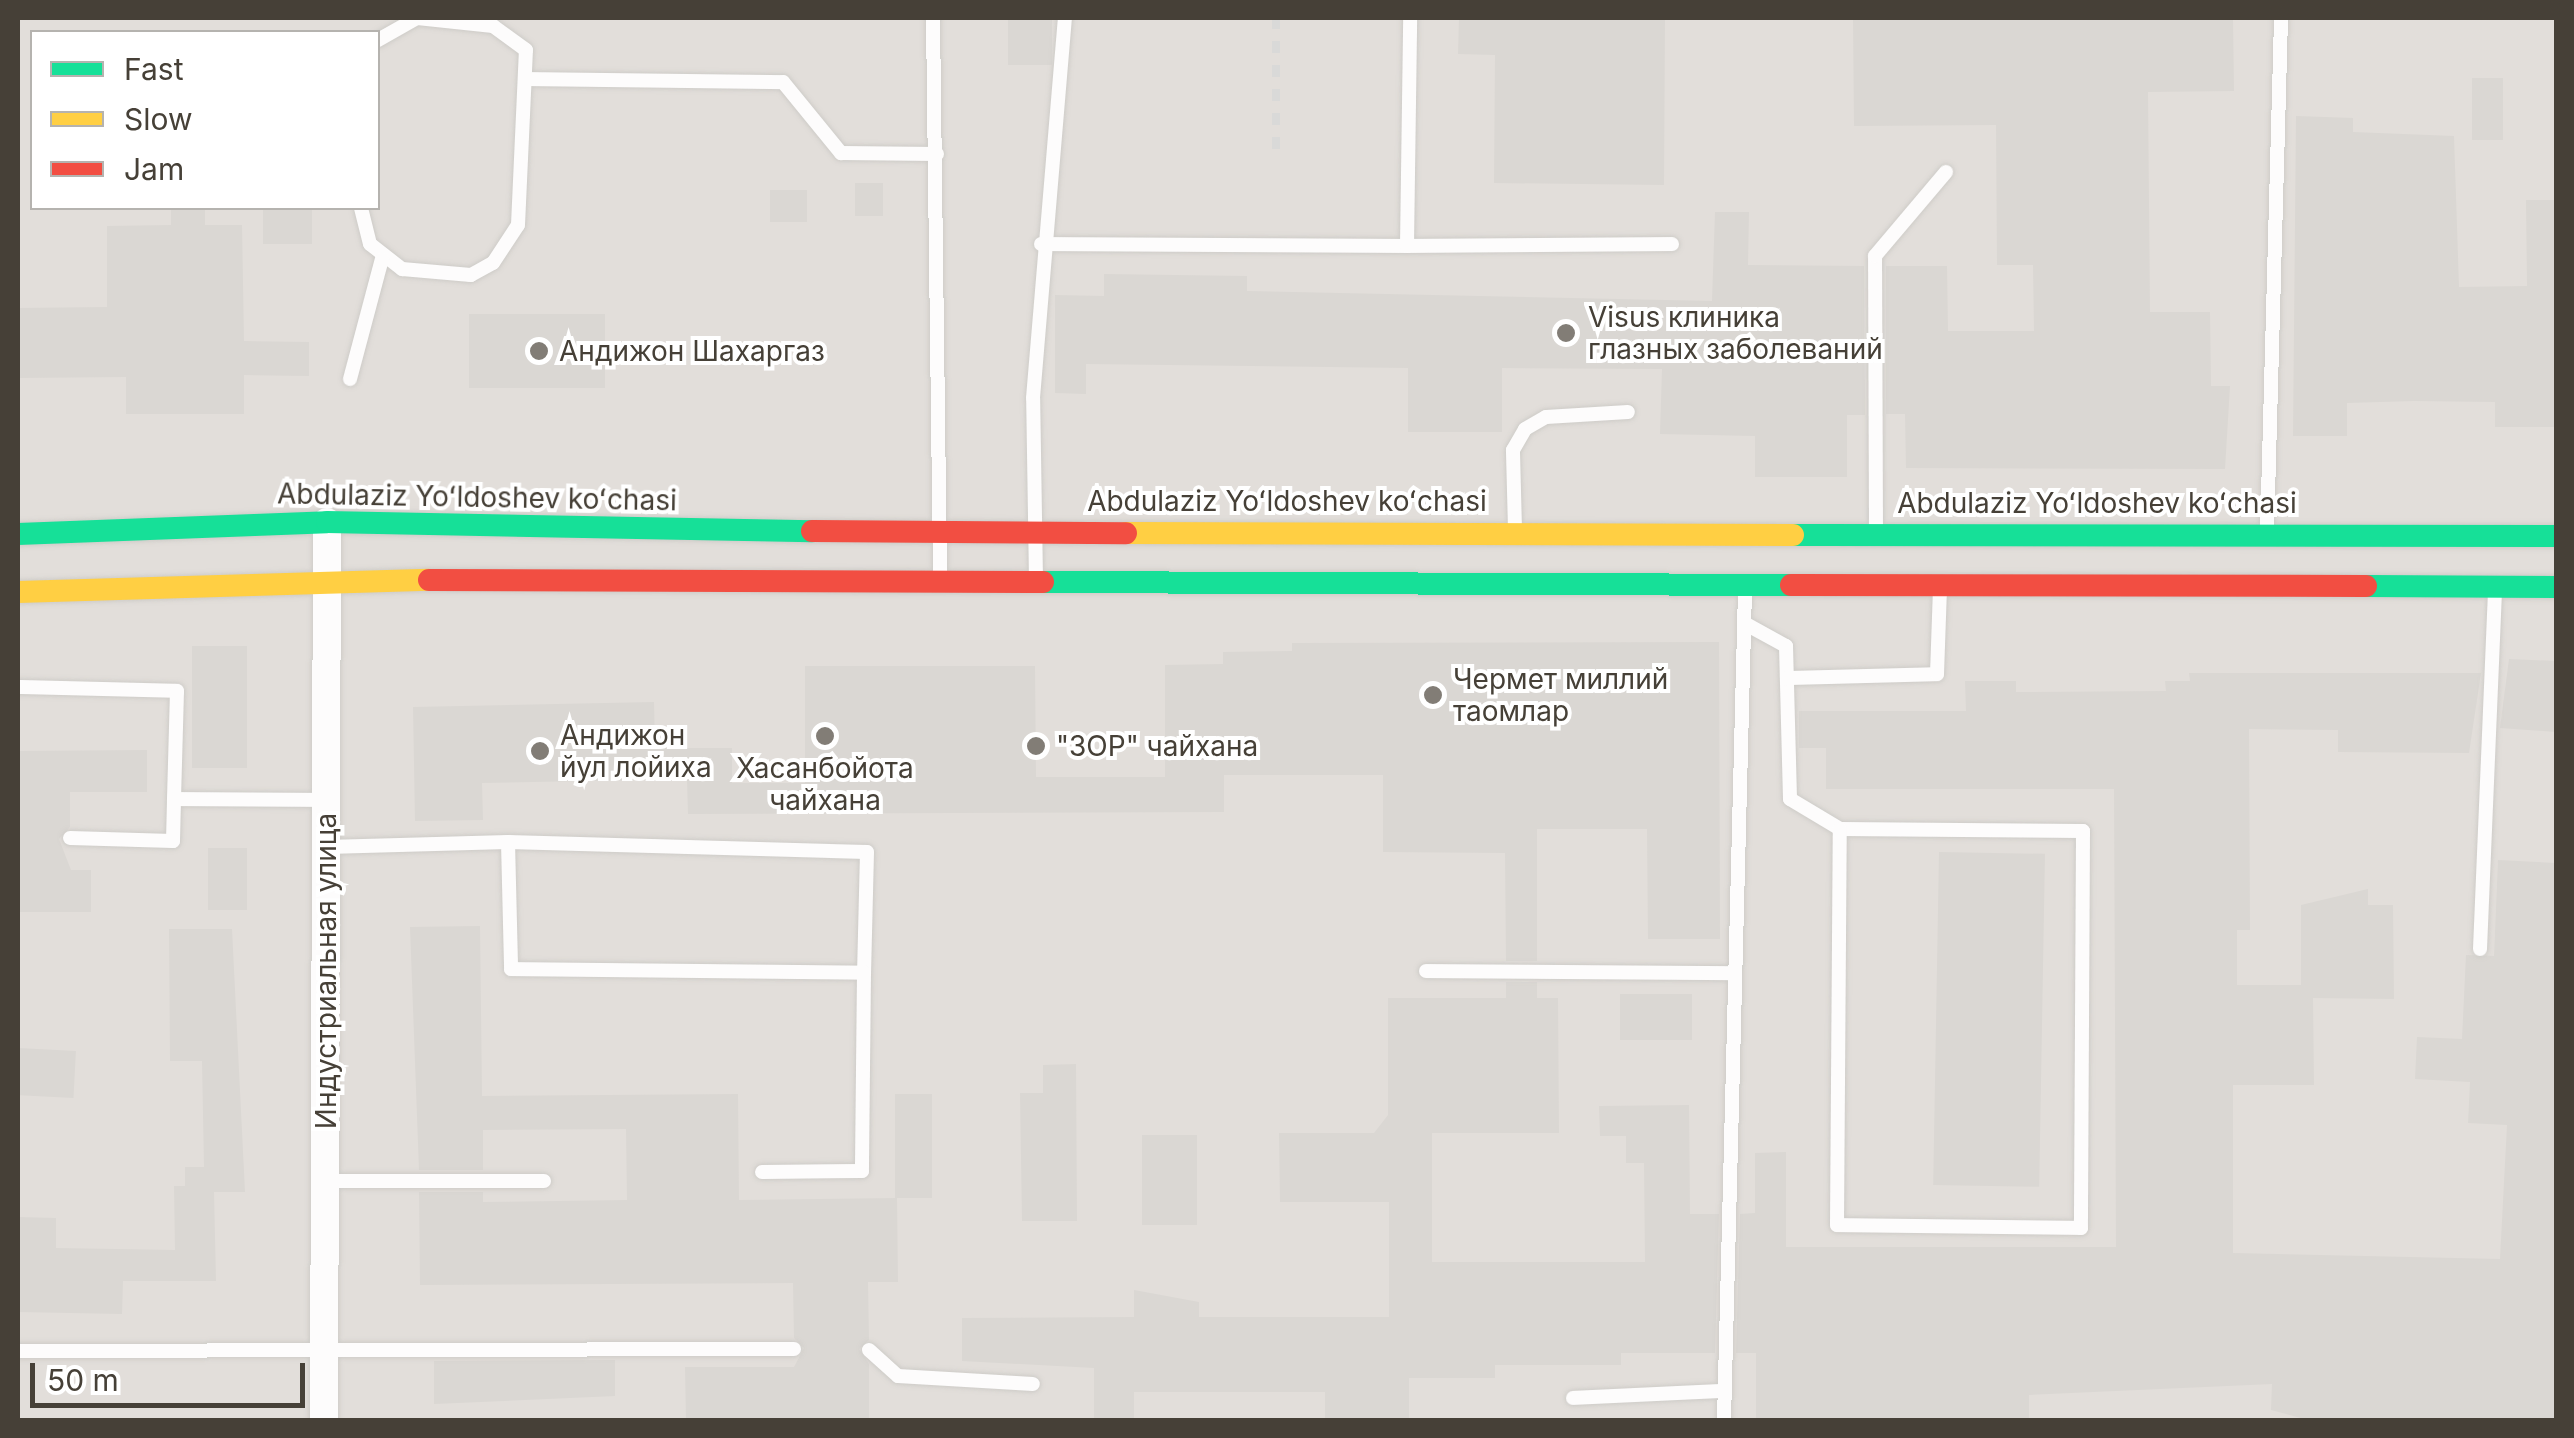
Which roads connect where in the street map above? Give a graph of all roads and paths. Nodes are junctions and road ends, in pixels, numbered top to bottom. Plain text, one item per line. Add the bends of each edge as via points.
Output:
1 (932, 18) edge
2 (1065, 18) edge
3 (1410, 18) edge
4 (2281, 18) edge
5 (380, 39) edge
6 (530, 78) junction
7 (936, 154) junction
8 (1946, 172) dead end
9 (361, 210) edge
10 (1042, 244) junction
11 (1672, 244) dead end
12 (1408, 246) junction
13 (382, 259) junction
14 (350, 379) dead end
15 (1628, 412) dead end
16 (326, 522) junction
17 (1515, 530) junction
18 (1035, 532) junction
19 (1876, 532) junction
20 (18, 534) edge
21 (939, 534) junction
22 (2267, 534) junction
23 (2556, 536) edge
24 (328, 580) junction
25 (940, 587) junction
26 (1036, 588) junction
27 (2495, 588) junction
28 (2556, 588) edge
29 (1745, 589) junction
30 (1940, 589) junction
31 (18, 592) edge
32 (1744, 623) junction
33 (1787, 678) junction
34 (18, 687) edge
35 (174, 799) junction
36 (327, 800) junction
37 (1840, 829) junction
38 (70, 838) dead end
39 (508, 842) junction
40 (327, 847) junction
41 (2480, 950) dead end
42 (1426, 972) dead end
43 (864, 973) junction
44 (1734, 973) junction
45 (762, 1172) dead end
46 (325, 1180) junction
47 (544, 1180) dead end
48 (794, 1349) dead end
49 (18, 1350) edge
50 (869, 1350) dead end
51 (325, 1354) junction
52 (1033, 1384) dead end
53 (1724, 1391) junction
54 (1573, 1398) dead end
55 (324, 1420) edge
56 (1724, 1420) edge

1 - 7 lane
2 - 10 lane
3 - 12 lane
4 - 22 lane
5 - 6 lane via 417,18 494,26 526,50
6 - 7 lane via 783,82 841,153
6 - 13 lane via 518,224 507,246 470,275
7 - 21 lane
8 - 19 lane via 1876,256
9 - 13 lane via 360,224
10 - 12 lane
10 - 18 lane
11 - 12 lane
13 - 14 lane
15 - 17 lane via 1546,418 1525,429 1514,450
16 - 20 main road, Abdulaziz Yoʻldoshev koʻchasi
16 - 21 main road, Abdulaziz Yoʻldoshev koʻchasi
16 - 24 street, Индустриальная улица
17 - 18 main road, Abdulaziz Yoʻldoshev koʻchasi
17 - 19 main road, Abdulaziz Yoʻldoshev koʻchasi
18 - 21 main road, Abdulaziz Yoʻldoshev koʻchasi
18 - 26 lane
19 - 22 main road, Abdulaziz Yoʻldoshev koʻchasi
21 - 25 lane
22 - 23 main road, Abdulaziz Yoʻldoshev koʻchasi
24 - 25 main road
24 - 31 main road
24 - 36 street, Индустриальная улица
25 - 26 main road
26 - 29 main road
27 - 28 main road
27 - 30 main road
27 - 41 lane
29 - 30 main road
29 - 32 lane
30 - 33 lane via 1937,674
32 - 33 lane via 1786,646
32 - 44 lane
33 - 37 lane via 1790,799
34 - 35 lane via 177,691
35 - 36 lane
35 - 38 lane via 173,841
36 - 40 street, Индустриальная улица
37 - 37 lane via 2083,831 2080,1228 1837,1225
39 - 40 lane
39 - 43 lane via 511,969
39 - 43 lane via 867,852
40 - 46 street, Индустриальная улица
42 - 44 lane
43 - 45 lane via 862,1171
44 - 53 lane
46 - 47 lane
46 - 51 street, Индустриальная улица
48 - 51 lane
49 - 51 lane
50 - 52 lane via 898,1376
51 - 55 street, Индустриальная улица
53 - 54 lane
53 - 56 lane

